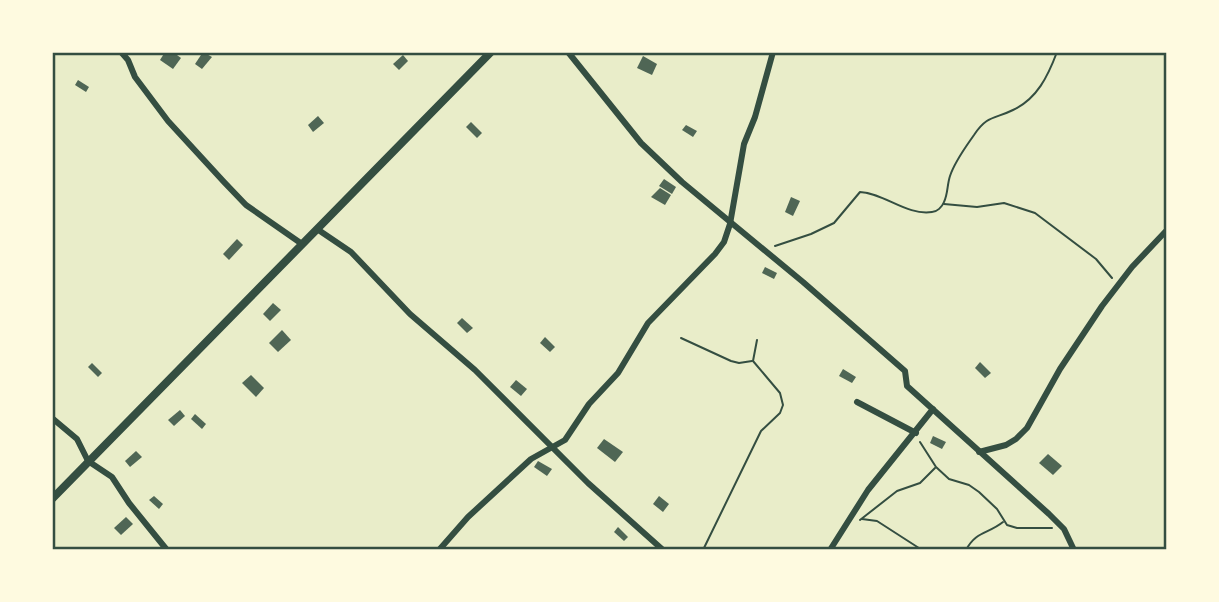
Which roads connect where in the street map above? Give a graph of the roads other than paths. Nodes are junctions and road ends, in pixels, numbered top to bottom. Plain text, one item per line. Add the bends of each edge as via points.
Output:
1 (121, 52) edge
2 (491, 52) edge
3 (568, 52) edge
4 (773, 52) edge
5 (730, 224) junction
6 (317, 229) junction
7 (1167, 231) edge
8 (302, 244) junction
9 (857, 402) dead end
10 (933, 409) junction
11 (52, 418) edge
12 (916, 433) junction
13 (552, 448) junction
14 (979, 452) junction
15 (88, 461) junction
16 (52, 499) edge
17 (167, 550) edge
18 (439, 550) edge
19 (663, 550) edge
20 (830, 550) edge
21 (1074, 550) edge

1 - 8 street via 168,121 246,205
2 - 6 main road
3 - 5 street via 641,143
4 - 5 street via 744,144
5 - 10 street via 905,371 907,386
5 - 13 street via 715,254 648,323 618,373 589,404 565,440
6 - 8 main road
6 - 13 street via 351,252
7 - 14 street via 1118,285 1060,369 1027,428 1006,445
8 - 15 main road
9 - 12 street
10 - 12 street
10 - 14 street
11 - 15 street via 77,439
12 - 20 street via 868,490
13 - 18 street via 523,467
13 - 19 street
14 - 21 street via 1063,529
15 - 16 main road
15 - 17 street via 112,477

